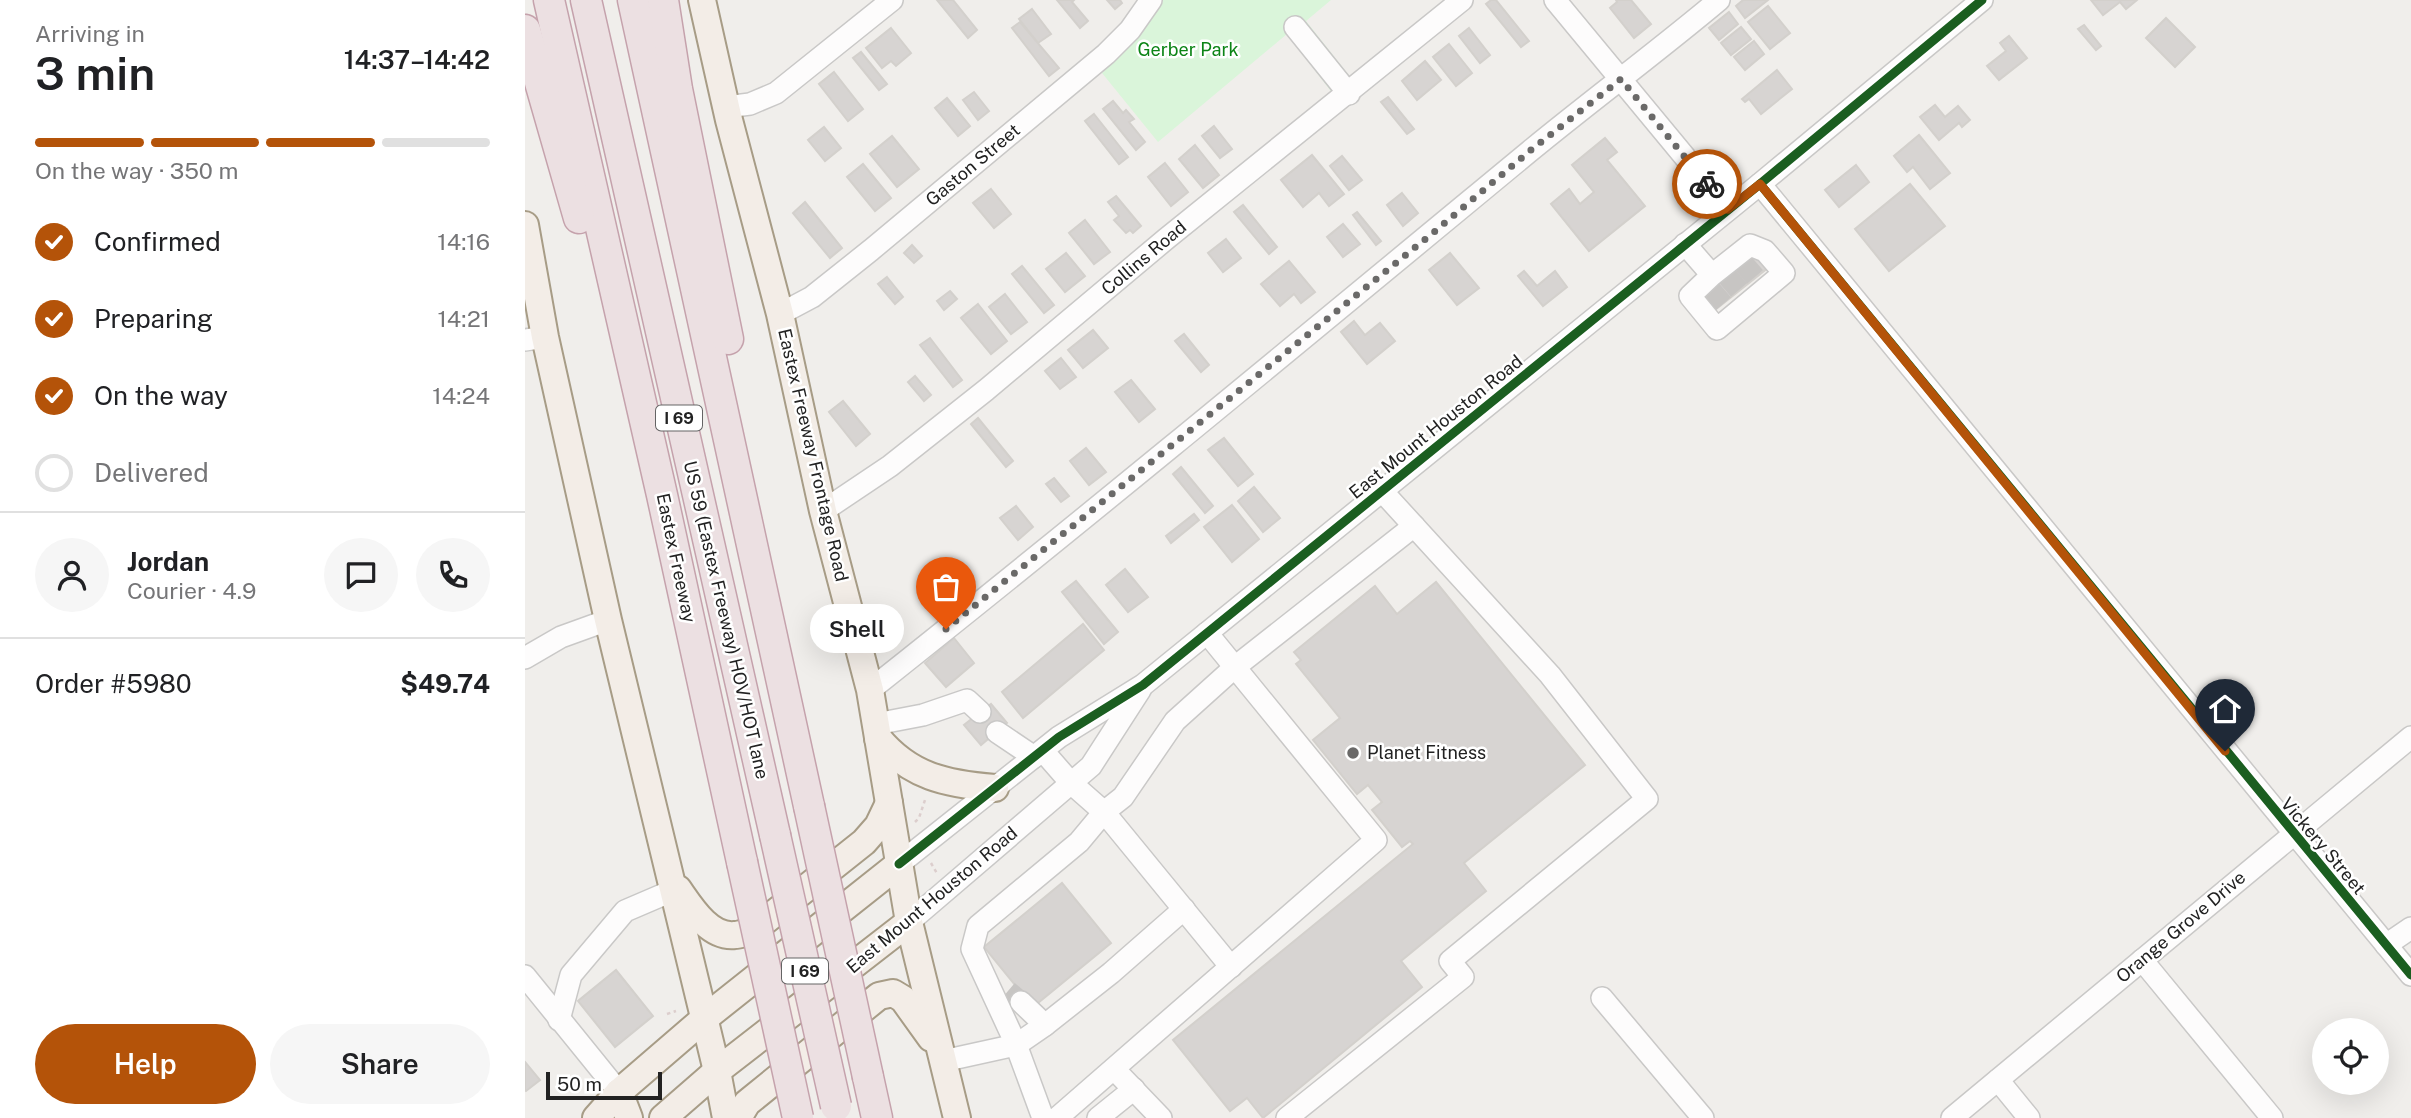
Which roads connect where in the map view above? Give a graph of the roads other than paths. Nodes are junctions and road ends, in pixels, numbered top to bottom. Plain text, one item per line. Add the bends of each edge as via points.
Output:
1 (549, 0) edge
2 (586, 0) edge
3 (633, 0) edge
4 (663, 0) edge
5 (702, 0) edge
6 (892, 0) edge
7 (1151, 0) edge
8 (1462, 0) edge
9 (1555, 0) edge
10 (1719, 0) edge
11 (1982, 0) edge
12 (1295, 27) dead end
13 (525, 30) edge
14 (1621, 79) junction
15 (1349, 94) junction
16 (726, 107) junction
17 (1760, 184) junction
18 (1728, 209) junction
19 (525, 225) edge
20 (1685, 244) junction
21 (1813, 249) junction
22 (1784, 273) junction
23 (1732, 284) junction
24 (780, 314) junction
25 (622, 324) junction
26 (535, 338) edge
27 (724, 415) junction
28 (1382, 491) junction
29 (823, 511) junction
30 (1414, 526) junction
31 (608, 620) junction
32 (1207, 633) junction
33 (525, 658) edge
34 (1235, 667) junction
35 (1143, 685) junction
36 (870, 690) junction
37 (981, 712) dead end
38 (877, 731) junction
39 (997, 732) dead end
40 (2411, 737) edge
41 (1038, 754) junction
42 (1071, 783) junction
43 (995, 788) junction
44 (889, 803) junction
45 (1104, 812) junction
46 (2293, 835) junction
47 (899, 864) junction
48 (672, 885) junction
49 (1185, 909) junction
50 (909, 922) junction
51 (2411, 928) edge
52 (2386, 946) junction
53 (2142, 960) junction
54 (1231, 967) junction
55 (985, 975) junction
56 (2411, 975) edge
57 (525, 976) edge
58 (1602, 998) dead end
59 (705, 1018) junction
60 (559, 1020) junction
61 (1045, 1025) junction
62 (1016, 1045) junction
63 (943, 1061) junction
64 (1114, 1069) junction
65 (717, 1071) junction
66 (1998, 1080) junction
67 (1134, 1088) junction
68 (619, 1092) junction
69 (837, 1112) edge
70 (596, 1118) edge
71 (629, 1118) edge
72 (663, 1118) edge
73 (726, 1118) edge
74 (738, 1118) edge
75 (798, 1118) edge
76 (877, 1118) edge
77 (957, 1118) edge
78 (1043, 1118) edge
79 (1057, 1118) edge
80 (1098, 1118) edge
81 (1161, 1118) edge
82 (1287, 1118) edge
83 (1703, 1118) edge
84 (1952, 1118) edge
85 (2029, 1118) edge
86 (2272, 1118) edge

1 - 25 highway, Eastex Freeway / I 69
2 - 69 highway, US 59 (Eastex Freeway) HOV/HOT lane / I 69, bridge
3 - 27 highway, I 69
4 - 27 highway via 732,358
5 - 16 main road, Eastex Freeway Frontage Road
6 - 16 street via 776,93 750,104
7 - 24 street, Gaston Street via 1106,54 812,298
8 - 15 street, Collins Road
9 - 14 street
10 - 14 street
11 - 17 street, East Mount Houston Road
12 - 15 street
13 - 25 highway via 589,252
14 - 18 street
14 - 36 street
15 - 29 street, Collins Road via 986,390
16 - 24 main road, Eastex Freeway Frontage Road
17 - 18 street, East Mount Houston Road
17 - 21 street, Vickery Street
18 - 20 street, East Mount Houston Road
19 - 26 main road
20 - 23 street
20 - 28 street, East Mount Houston Road
21 - 22 street
21 - 46 street, Vickery Street
22 - 23 street
22 - 23 street via 1765,251 1750,245
24 - 29 main road, Eastex Freeway Frontage Road
25 - 75 highway, Eastex Freeway / I 69, bridge
26 - 31 main road via 565,417
27 - 76 highway, I 69, bridge
28 - 30 street
28 - 32 street, East Mount Houston Road
29 - 36 main road, Eastex Freeway Frontage Road
30 - 34 street
30 - 82 street via 1550,674 1647,799 1450,961 1462,977
31 - 33 street via 561,637
31 - 48 main road
32 - 34 street
32 - 35 street, East Mount Houston Road
34 - 45 street via 1175,722 1123,797
34 - 54 street via 1376,840
35 - 41 street, East Mount Houston Road
35 - 42 street, East Mount Houston Road via 1091,766
36 - 38 main road, Eastex Freeway Frontage Road
37 - 38 street via 967,700
38 - 43 main road via 889,751 923,773 956,785
38 - 44 main road, Eastex Freeway Frontage Road
39 - 41 street
40 - 46 street, Orange Grove Drive
41 - 42 street
41 - 43 street, East Mount Houston Road
42 - 45 street
42 - 50 street, East Mount Houston Road
43 - 47 street, East Mount Houston Road
44 - 47 main road, Eastex Freeway Frontage Road
44 - 48 main road via 864,842 752,931 732,936 713,930
45 - 49 street
45 - 55 street via 1079,842 978,926 972,949
46 - 52 street, Vickery Street
46 - 53 street, Orange Grove Drive
47 - 50 main road, Eastex Freeway Frontage Road
47 - 59 main road, East Mount Houston Road
48 - 59 main road
48 - 60 street via 625,911 571,975
49 - 54 street
49 - 61 street
50 - 63 main road, Eastex Freeway Frontage Road
50 - 65 main road, East Mount Houston Road
51 - 52 street
52 - 56 street, Vickery Street
53 - 66 street, Orange Grove Drive
53 - 86 street
54 - 64 street
55 - 61 street
55 - 62 street
57 - 60 street
58 - 83 street
59 - 65 main road
59 - 68 main road, East Mount Houston Road
60 - 68 street
61 - 62 street
62 - 63 street
62 - 78 street
63 - 74 main road via 903,999 893,993 879,996 747,1102
63 - 77 main road, Eastex Freeway Frontage Road
64 - 67 street
64 - 79 street
65 - 72 main road, East Mount Houston Road
65 - 73 main road
66 - 84 street, Orange Grove Drive
66 - 85 street
67 - 80 street
67 - 81 street
68 - 70 main road, East Mount Houston Road
68 - 71 main road

